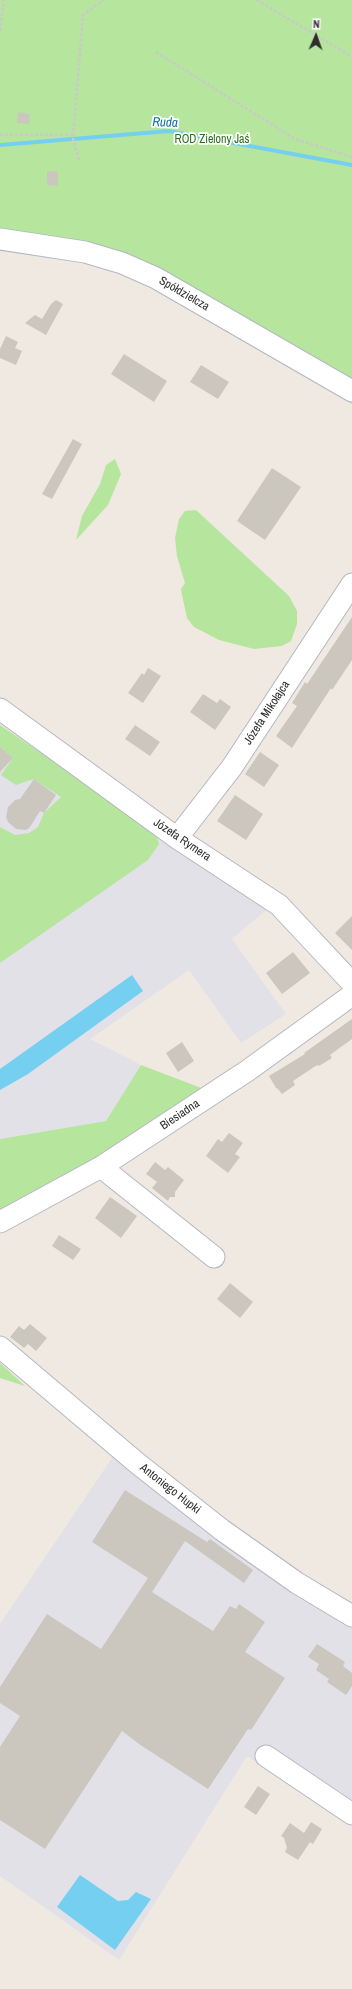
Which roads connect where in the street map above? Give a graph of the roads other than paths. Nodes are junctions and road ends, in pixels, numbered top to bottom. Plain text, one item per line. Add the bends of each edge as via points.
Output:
1 (0, 239) edge
2 (352, 391) edge
3 (352, 584) edge
4 (0, 709) edge
5 (177, 838) junction
6 (352, 983) edge
7 (352, 996) edge
8 (101, 1167) junction
9 (0, 1222) edge
10 (214, 1257) dead end
11 (0, 1347) edge
12 (352, 1616) edge
13 (266, 1756) dead end
14 (352, 1814) edge

1 - 2 street, Spółdzielcza via 85,252 122,263 156,278
3 - 5 street, Józefa Mikołajca via 232,767
4 - 5 street, Józefa Rymera
5 - 6 street, Józefa Rymera via 279,905
7 - 8 street, Biesiadna via 247,1071
8 - 9 street, Biesiadna
8 - 10 street
11 - 12 street, Antoniego Hupki via 137,1463 222,1530 297,1583
13 - 14 street

